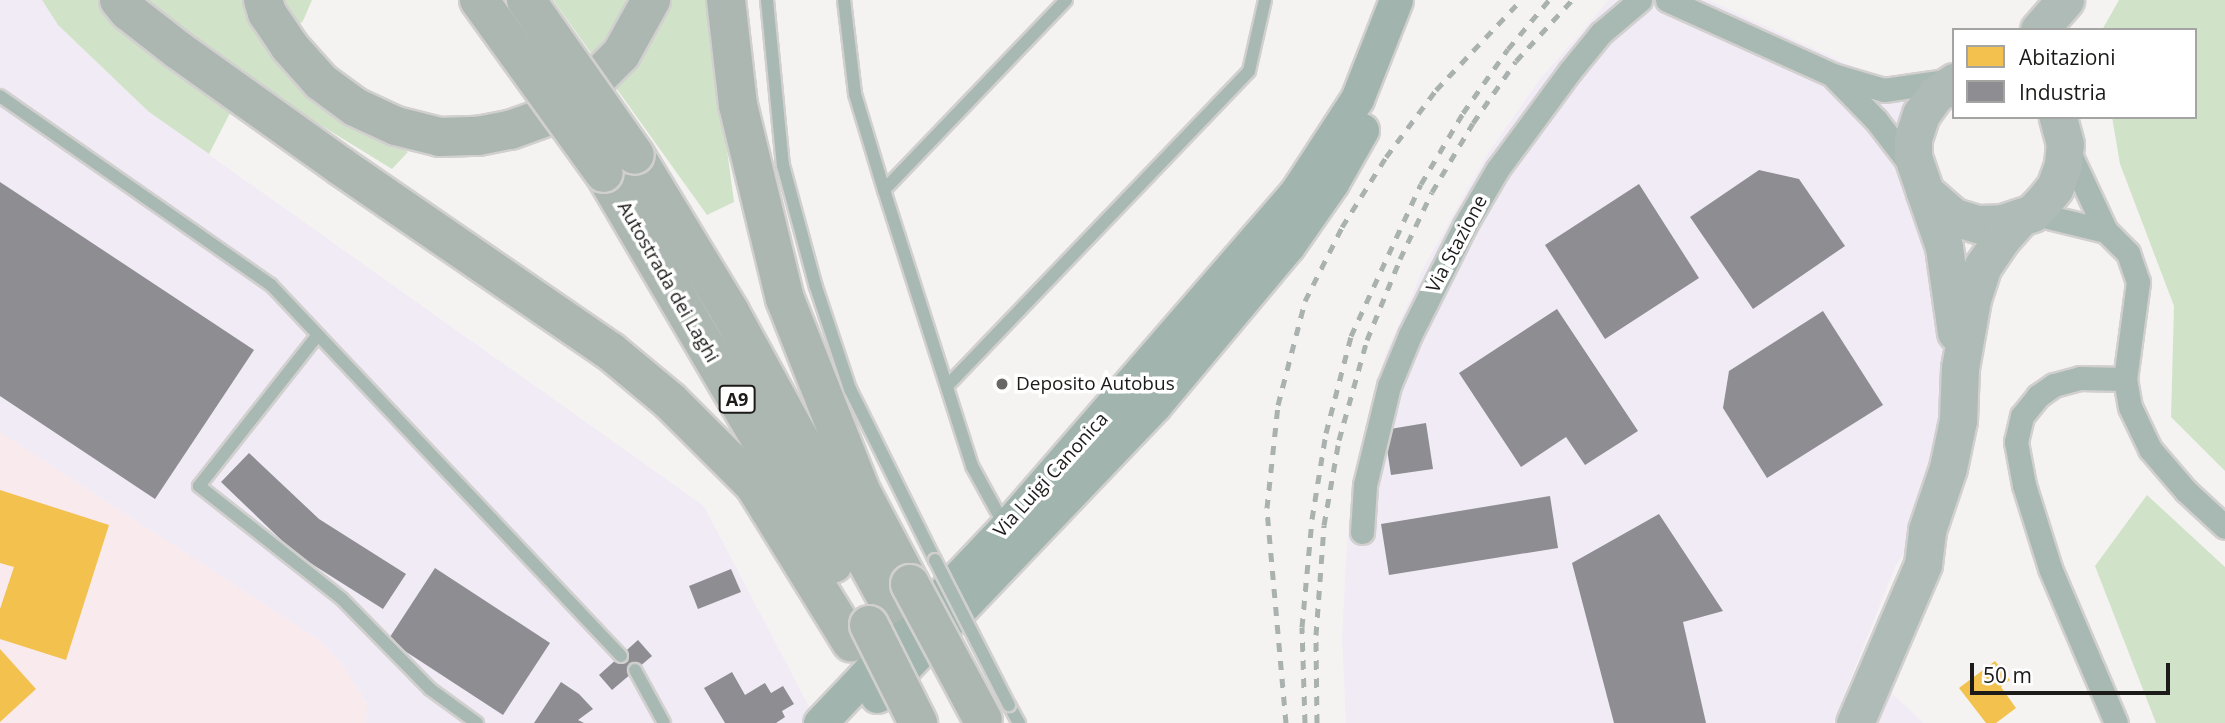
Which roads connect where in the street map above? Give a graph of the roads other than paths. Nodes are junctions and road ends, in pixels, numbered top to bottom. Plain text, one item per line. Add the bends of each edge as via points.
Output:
1 (119, 0) edge
2 (263, 0) edge
3 (479, 0) edge
4 (526, 0) edge
5 (651, 0) edge
6 (726, 0) edge
7 (766, 0) edge
8 (844, 0) edge
9 (1066, 0) edge
10 (1265, 0) edge
11 (1396, 0) edge
12 (1418, 0) edge
13 (1640, 0) edge
14 (1667, 0) edge
15 (2065, 0) edge
16 (2076, 0) edge
17 (2041, 28) edge
18 (2064, 28) edge
19 (1833, 75) junction
20 (1952, 81) edge
21 (1952, 82) edge
22 (0, 96) edge
23 (2062, 130) edge
24 (620, 164) junction
25 (1921, 183) junction
26 (884, 190) junction
27 (2026, 215) junction
28 (2106, 232) junction
29 (317, 336) junction
30 (1960, 368) junction
31 (2125, 379) junction
32 (947, 386) junction
33 (1006, 527) junction
34 (2225, 527) edge
35 (1927, 530) junction
36 (1362, 532) dead end
37 (891, 603) junction
38 (621, 656) dead end
39 (635, 670) dead end
40 (990, 719) edge
41 (477, 723) edge
42 (664, 723) edge
43 (820, 723) edge
44 (851, 723) edge
45 (896, 723) edge
46 (918, 723) edge
47 (1838, 723) edge
48 (1855, 723) edge
49 (2116, 723) edge

1 - 37 highway via 178,50 610,351 670,401 754,485
2 - 5 highway via 289,46 321,82 355,107 397,126 440,137 510,130 549,116 580,95 621,54
3 - 24 highway, Autostrada dei Laghi / A9, bridge
4 - 24 highway, Autostrada dei Laghi / A9, bridge
6 - 37 highway via 738,105 785,299 862,493
7 - 37 lane via 783,165 816,288 850,389
8 - 26 lane via 855,94
9 - 26 lane
10 - 32 lane via 1249,71
11 - 33 street, Via Luigi Canonica via 1357,99 1297,191
12 - 44 street, Via Luigi Canonica via 1403,47 1375,107 1332,183 1288,246 1155,405
13 - 36 street, Via Stazione via 1601,33 1570,71 1497,170 1459,236 1389,386 1365,485
14 - 19 street
15 - 17 main road
16 - 18 main road
19 - 20 street via 1884,90
19 - 25 street via 1876,120
21 - 25 main road via 1935,94 1921,114 1913,138
22 - 29 lane via 271,285
23 - 27 main road via 2063,165 2055,187
23 - 28 street
24 - 37 highway, Autostrada dei Laghi / A9
25 - 27 main road via 1954,217 1977,224
25 - 30 main road via 1944,247
26 - 32 lane
27 - 28 street
27 - 30 main road via 1983,266
28 - 31 street via 2127,253 2138,282
29 - 38 lane
29 - 41 lane via 199,486 342,599 430,689
30 - 35 main road via 1958,421
31 - 34 street via 2130,407 2150,449
31 - 49 street via 2080,378 2054,385 2022,416 2016,442 2050,568
32 - 33 lane via 972,466
33 - 43 street, Via Luigi Canonica
35 - 47 main road via 1906,560
35 - 48 main road via 1923,564
37 - 40 highway, Autostrada dei Laghi / A9
37 - 40 lane, bridge
37 - 45 highway
37 - 46 highway, Autostrada dei Laghi / A9, bridge
39 - 42 lane

